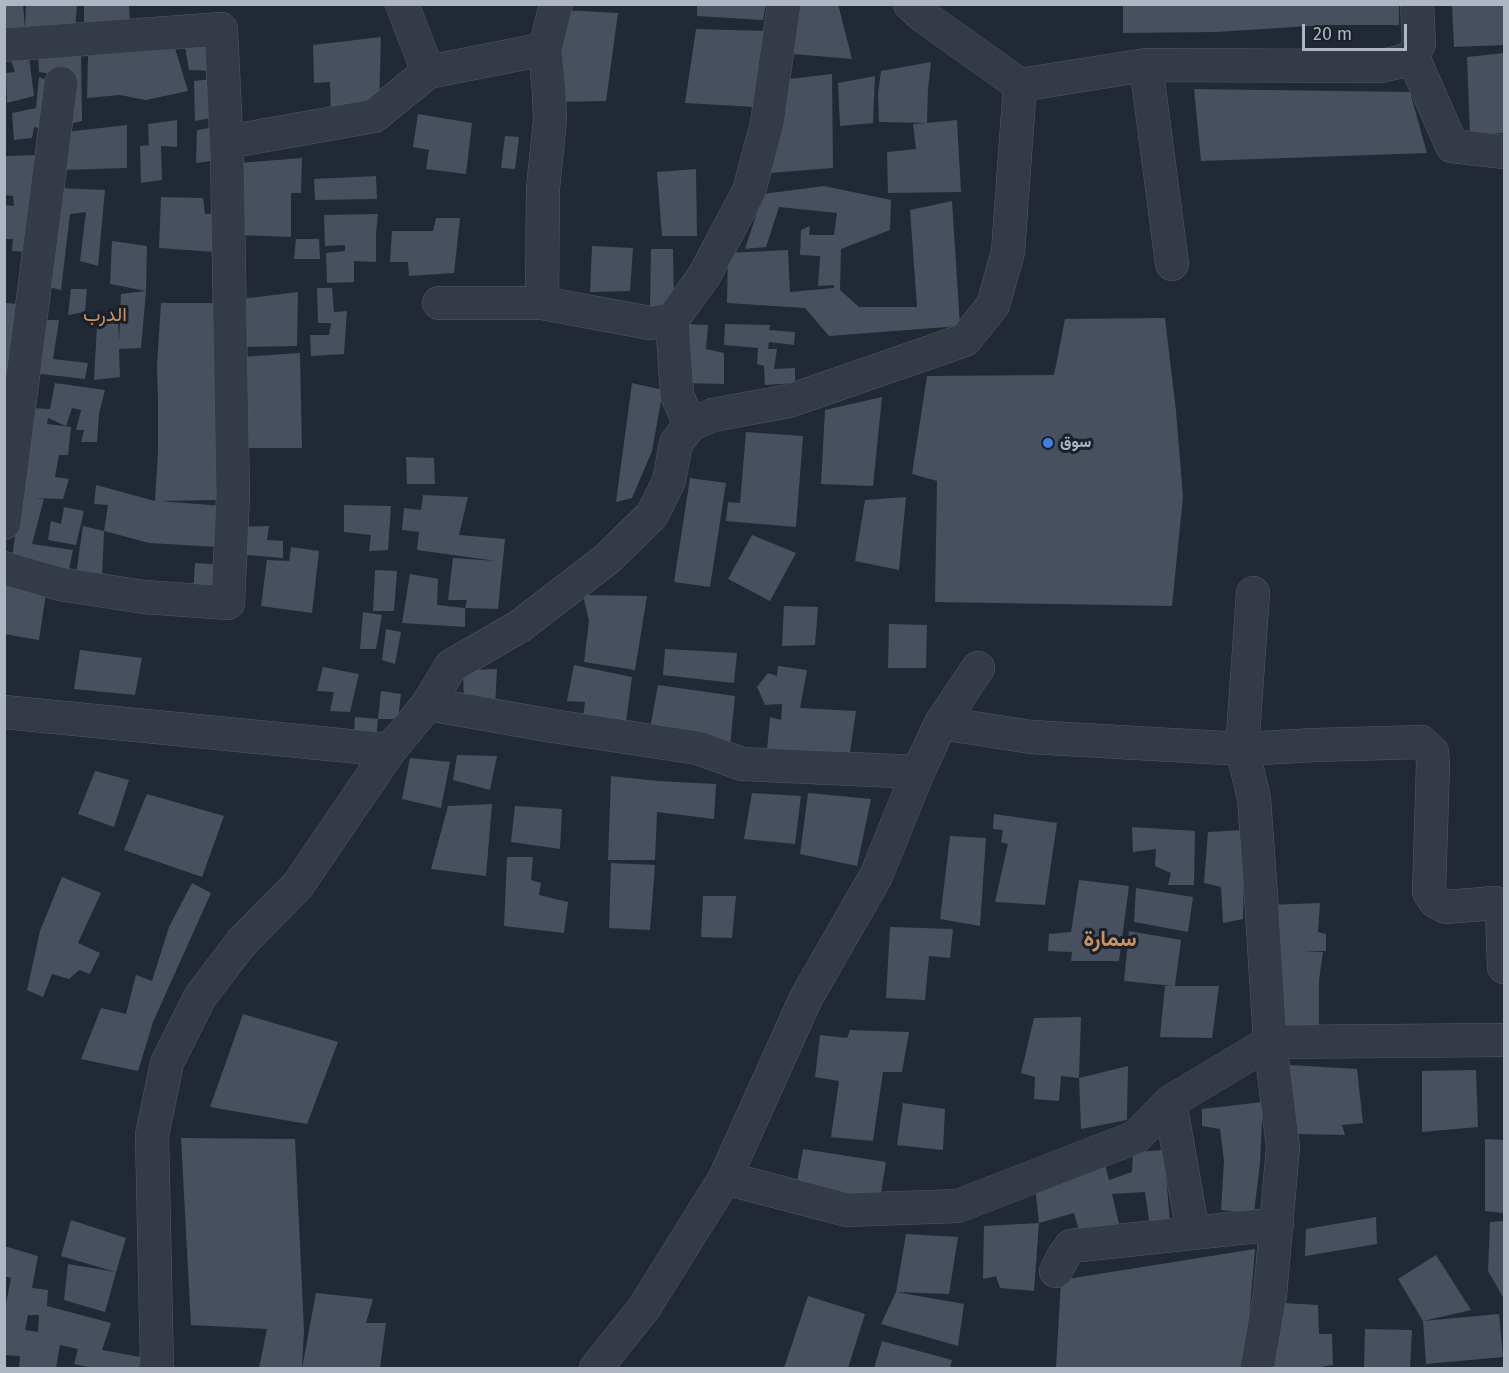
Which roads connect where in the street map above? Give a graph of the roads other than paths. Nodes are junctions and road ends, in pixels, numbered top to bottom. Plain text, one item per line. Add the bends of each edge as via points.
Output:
1 (402, 4) edge
2 (556, 4) edge
3 (784, 4) edge
4 (910, 4) edge
5 (1417, 4) edge
6 (4, 45) edge
7 (545, 49) junction
8 (1413, 57) junction
9 (1146, 65) junction
10 (428, 72) junction
11 (61, 83) dead end
12 (1020, 85) junction
13 (227, 142) junction
14 (1504, 152) edge
15 (1172, 264) dead end
16 (439, 303) dead end
17 (542, 303) junction
18 (672, 320) junction
19 (690, 425) junction
20 (4, 523) edge
21 (4, 568) edge
22 (1252, 593) dead end
23 (978, 668) dead end
24 (428, 704) junction
25 (4, 712) edge
26 (941, 723) junction
27 (1242, 749) junction
28 (390, 750) junction
29 (918, 772) junction
30 (1504, 967) edge
31 (1504, 1040) edge
32 (1270, 1042) junction
33 (1170, 1102) junction
34 (725, 1178) junction
35 (1276, 1224) junction
36 (1193, 1233) junction
37 (1056, 1271) dead end
38 (157, 1368) edge
39 (597, 1368) edge
40 (1257, 1368) edge

1 - 10 street
2 - 7 street
3 - 18 street via 767,123 749,191 704,276
4 - 12 street
5 - 8 street via 1419,43
6 - 13 street via 221,29
7 - 10 street
7 - 17 street via 550,120 543,188
8 - 9 street via 1381,66
8 - 14 street via 1452,146
9 - 12 street
9 - 15 street
10 - 13 street via 374,116
11 - 20 street
12 - 19 street via 1008,252 993,305 965,340 789,401 713,415
13 - 21 street via 233,496 228,603 144,597 60,584
16 - 17 street
17 - 18 street via 650,323
18 - 19 street via 677,395
19 - 24 street via 676,443 669,481 652,515 607,558 520,626 451,666
22 - 27 street
23 - 26 street
24 - 28 street
24 - 29 street via 698,748 742,764
25 - 28 street
26 - 27 street via 1031,737
26 - 29 street
27 - 30 street via 1421,742 1432,752 1433,764 1429,892 1446,907 1495,903 1502,913
27 - 32 street via 1254,798
28 - 38 street via 298,885 241,943 200,997 168,1063 152,1135
29 - 34 street via 876,876 806,998
31 - 32 street
32 - 33 street
32 - 35 street via 1283,1147
33 - 34 street via 1136,1137 957,1206 847,1210
33 - 36 street
34 - 39 street via 645,1308
35 - 36 street
35 - 40 street via 1270,1295
36 - 37 street via 1071,1246

